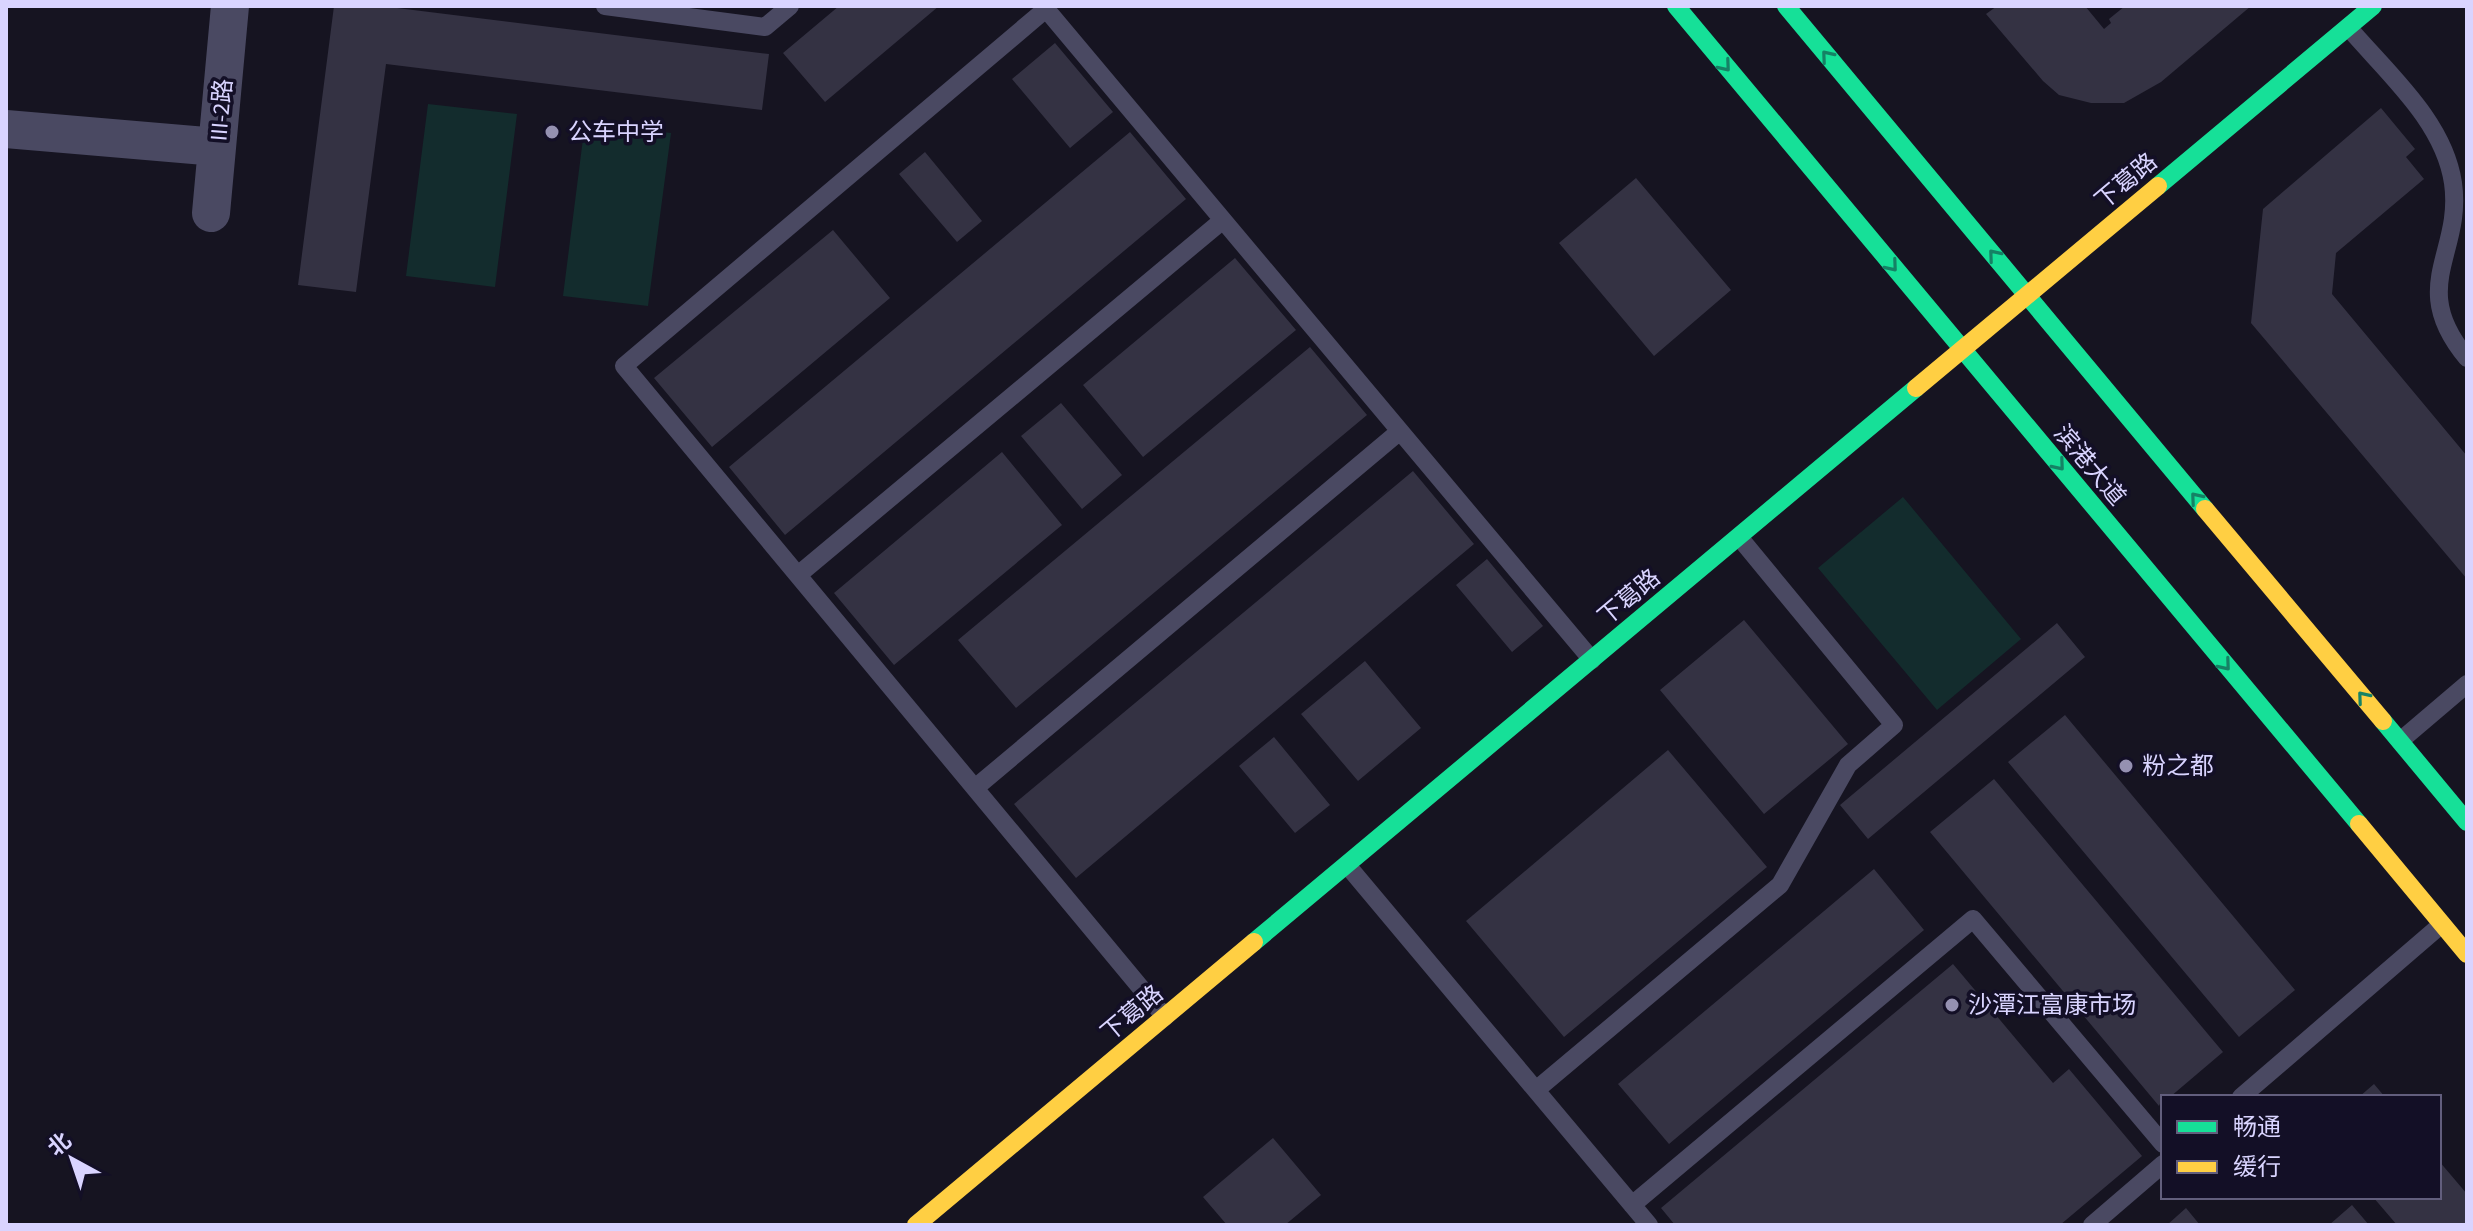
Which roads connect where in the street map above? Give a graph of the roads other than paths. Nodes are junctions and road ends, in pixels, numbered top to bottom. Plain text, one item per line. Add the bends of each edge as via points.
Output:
1 (230, 6) edge
2 (605, 6) edge
3 (790, 6) edge
4 (1676, 6) edge
5 (1786, 6) edge
6 (2373, 6) edge
7 (2348, 27) junction
8 (6, 129) edge
9 (217, 147) junction
10 (211, 213) dead end
11 (1223, 220) junction
12 (2027, 296) junction
13 (1962, 350) junction
14 (2467, 358) edge
15 (1400, 431) junction
16 (1739, 537) junction
17 (798, 575) junction
18 (1592, 660) junction
19 (2467, 684) edge
20 (2400, 741) junction
21 (975, 788) junction
22 (2467, 822) edge
23 (1347, 865) junction
24 (2442, 924) junction
25 (2467, 954) edge
26 (1165, 1017) junction
27 (1536, 1090) junction
28 (2243, 1095) edge
29 (2161, 1142) edge
30 (2161, 1166) edge
31 (1632, 1205) junction
32 (2095, 1224) edge
33 (916, 1225) edge
34 (1649, 1225) edge

1 - 9 street, III-2路
2 - 3 lane via 765,27
4 -> 13 main road, 滨港大道
12 -> 5 main road
6 - 7 main road, 下葛路
7 - 12 main road, 下葛路
7 - 14 lane via 2437,132 2453,183 2438,303 2448,335
8 - 9 street
9 - 10 street, III-2路
11 - 15 lane
11 - 17 lane
11 - 17 lane via 1046,9 624,366
12 - 13 main road, 下葛路
20 -> 12 main road
13 - 16 main road, 下葛路
13 -> 24 main road, 滨港大道
15 - 18 lane
15 - 21 lane
16 - 18 main road, 下葛路
16 - 27 lane via 1894,725 1848,765 1780,885
17 - 21 lane
18 - 23 main road, 下葛路
19 - 20 lane
20 - 22 main road
21 - 26 lane
23 - 26 main road, 下葛路
23 - 27 lane
24 - 25 main road, 滨港大道
24 - 28 lane
26 - 33 main road, 下葛路
27 - 31 lane
29 - 31 lane via 1973,919
30 - 32 lane
31 - 34 lane

